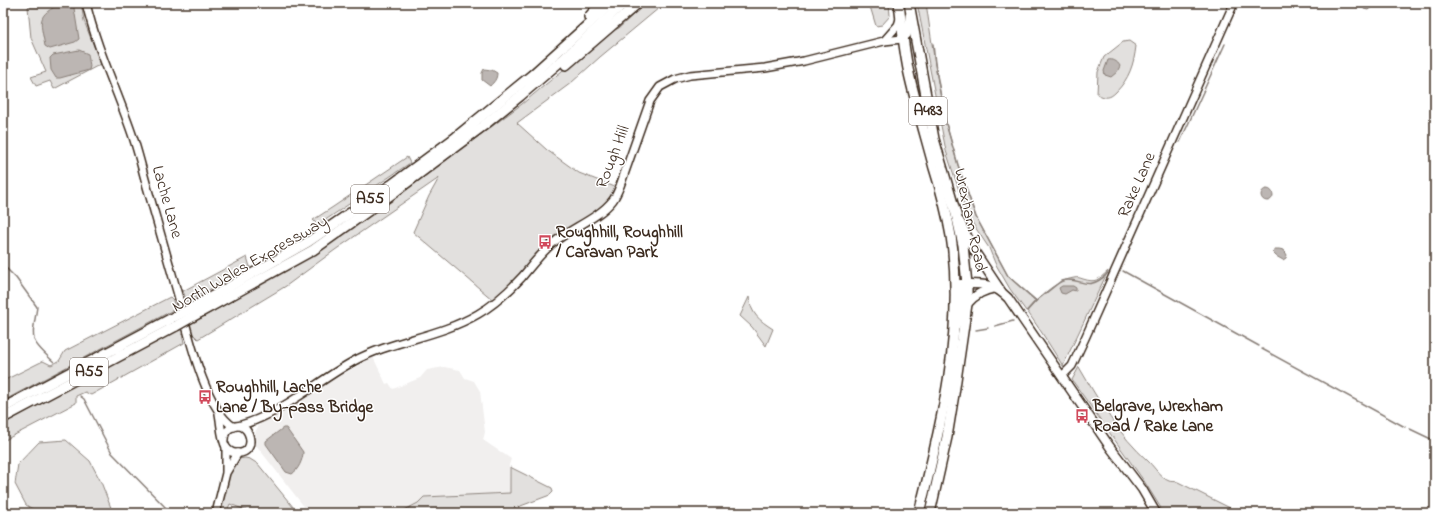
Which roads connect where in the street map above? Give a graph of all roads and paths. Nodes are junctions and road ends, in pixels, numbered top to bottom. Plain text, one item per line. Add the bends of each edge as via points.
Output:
1 (86, 3) edge
2 (601, 3) edge
3 (612, 3) edge
4 (624, 3) edge
5 (638, 3) edge
6 (899, 3) edge
7 (1234, 3) edge
8 (909, 4) edge
9 (901, 16) junction
10 (902, 39) junction
11 (884, 41) junction
12 (532, 75) junction
13 (483, 126) junction
14 (956, 214) junction
15 (961, 284) junction
16 (1000, 290) junction
17 (967, 304) junction
18 (198, 309) junction
19 (175, 321) junction
20 (1062, 376) junction
21 (3, 408) edge
22 (218, 410) junction
23 (3, 418) edge
24 (263, 418) junction
25 (236, 426) junction
26 (250, 437) junction
27 (224, 440) junction
28 (226, 448) junction
29 (238, 453) junction
30 (226, 473) junction
31 (216, 513) edge
32 (919, 513) edge
33 (930, 513) edge
34 (1156, 513) edge

1 - 22 street, Lache Lane via 99,49 134,138 199,368
2 - 12 highway
3 - 12 highway, North Wales Expressway / A55
4 - 13 highway, North Wales Expressway / A55 via 562,60
5 - 13 highway via 540,86
6 - 9 highway, Wrexham Road / A483
7 - 20 street, Rake Lane via 1086,336 1072,366
8 - 10 street via 908,31
8 - 14 highway, Wrexham Road / A483 via 934,138
9 - 10 highway, Wrexham Road / A483
9 - 11 street via 898,25
10 - 11 street, Rough Hill
10 - 15 highway, Wrexham Road / A483 via 946,212
11 - 24 street, Rough Hill via 796,63 690,75 660,87 650,101 614,199 603,210 556,240 496,302 454,326 365,356
12 - 18 highway, North Wales Expressway / A55 via 456,137 391,185 315,237
13 - 18 highway, North Wales Expressway / A55 via 313,250
14 - 15 highway, Wrexham Road / A483 via 962,245
14 - 16 main road via 975,252
15 - 16 main road, Wrexham Road via 986,284
15 - 17 highway, A483
15 - 32 highway, A483 via 938,433
16 - 17 main road via 984,291
16 - 20 main road, Wrexham Road via 1014,305
17 - 33 highway, A483 via 947,437
18 - 19 highway, North Wales Expressway / A55, bridge
19 - 21 highway, North Wales Expressway / A55
19 - 23 highway, North Wales Expressway / A55
20 - 34 main road, Wrexham Road via 1142,489
22 - 25 street, Lache Lane via 229,423
22 - 27 street, Lache Lane
24 - 25 street, Rough Hill
24 - 26 street, Rough Hill
25 - 26 street via 246,430
25 - 27 street via 227,431
26 - 29 street via 248,447
27 - 28 street
28 - 29 street
28 - 30 street
29 - 30 street
30 - 31 street

